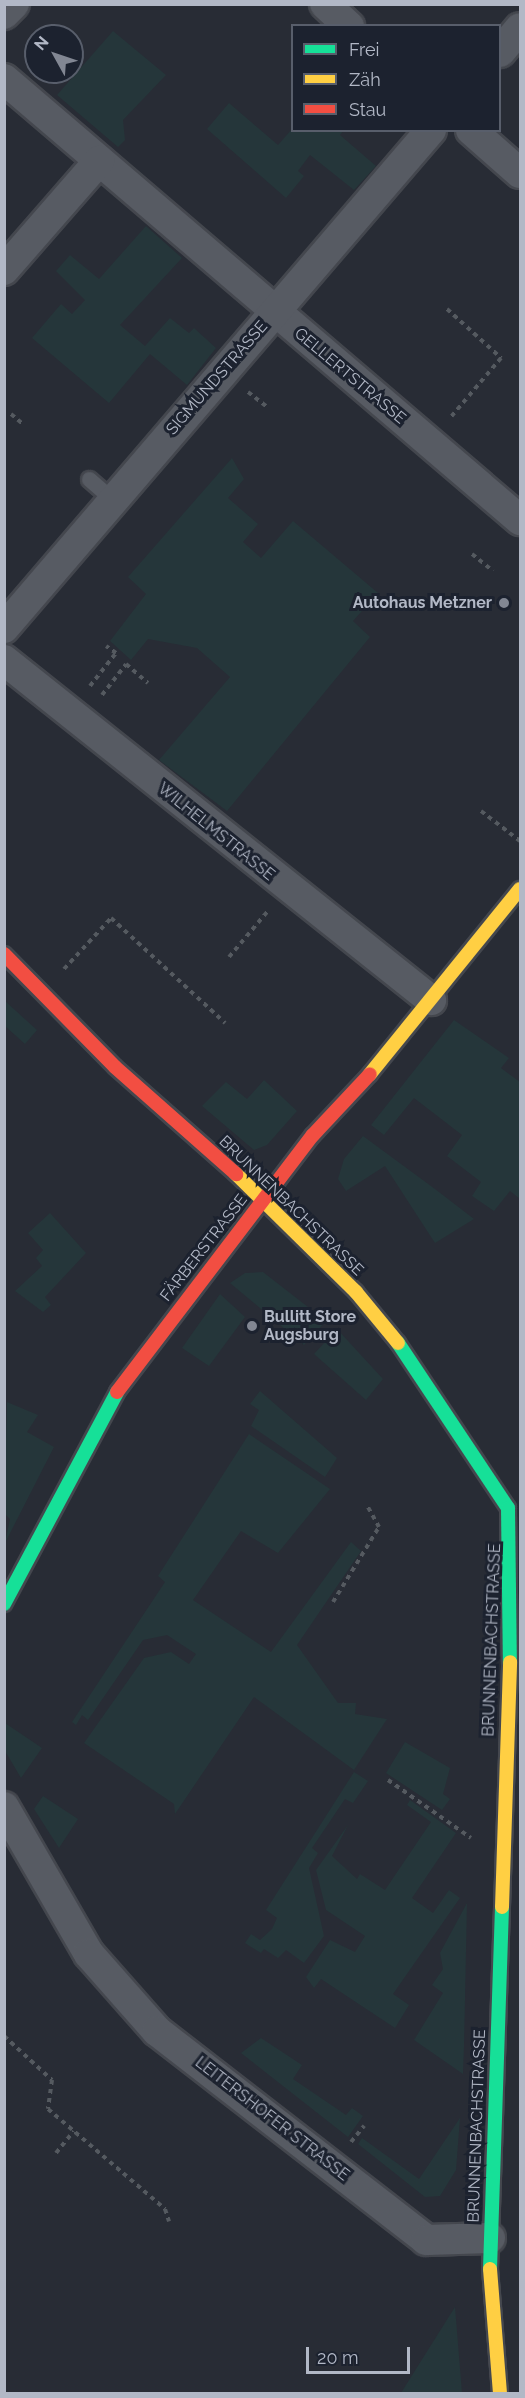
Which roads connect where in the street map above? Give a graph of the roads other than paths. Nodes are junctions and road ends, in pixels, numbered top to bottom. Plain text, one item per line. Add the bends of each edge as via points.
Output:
1 (14, 4) edge
2 (325, 4) edge
3 (4, 14) edge
4 (347, 24) edge
5 (520, 28) edge
6 (501, 51) edge
7 (4, 79) edge
8 (430, 132) edge
9 (473, 132) edge
10 (99, 160) junction
11 (520, 173) edge
12 (4, 270) edge
13 (274, 311) junction
14 (88, 479) dead end
15 (112, 499) junction
16 (516, 507) edge
17 (4, 628) edge
18 (4, 660) edge
19 (520, 889) edge
20 (4, 954) edge
21 (431, 1000) junction
22 (263, 1198) junction
23 (518, 1583) edge
24 (4, 1604) edge
25 (4, 1807) edge
26 (490, 2238) junction
27 (500, 2394) edge

1 - 3 street
2 - 4 street
5 - 6 street
7 - 10 street, GELLERTSTRASSE
8 - 13 street, SIGMUNDSTRASSE
9 - 11 street
10 - 12 street
10 - 13 street, GELLERTSTRASSE
13 - 15 street, SIGMUNDSTRASSE
13 - 16 street, GELLERTSTRASSE via 429,442
14 - 15 lane
15 - 17 street, SIGMUNDSTRASSE
18 - 21 street, WILHELMSTRASSE
19 - 21 street, FÄRBERSTRASSE
20 - 22 street, BRUNNENBACHSTRASSE via 115,1067
21 - 22 street, FÄRBERSTRASSE
22 - 23 street, BRUNNENBACHSTRASSE via 356,1292 446,1410 508,1508
22 - 24 street, FÄRBERSTRASSE via 111,1401
23 - 26 street, BRUNNENBACHSTRASSE via 501,1858
25 - 26 street, LEITERSHOFER STRASSE via 89,1954 157,2031 426,2240
26 - 27 street

